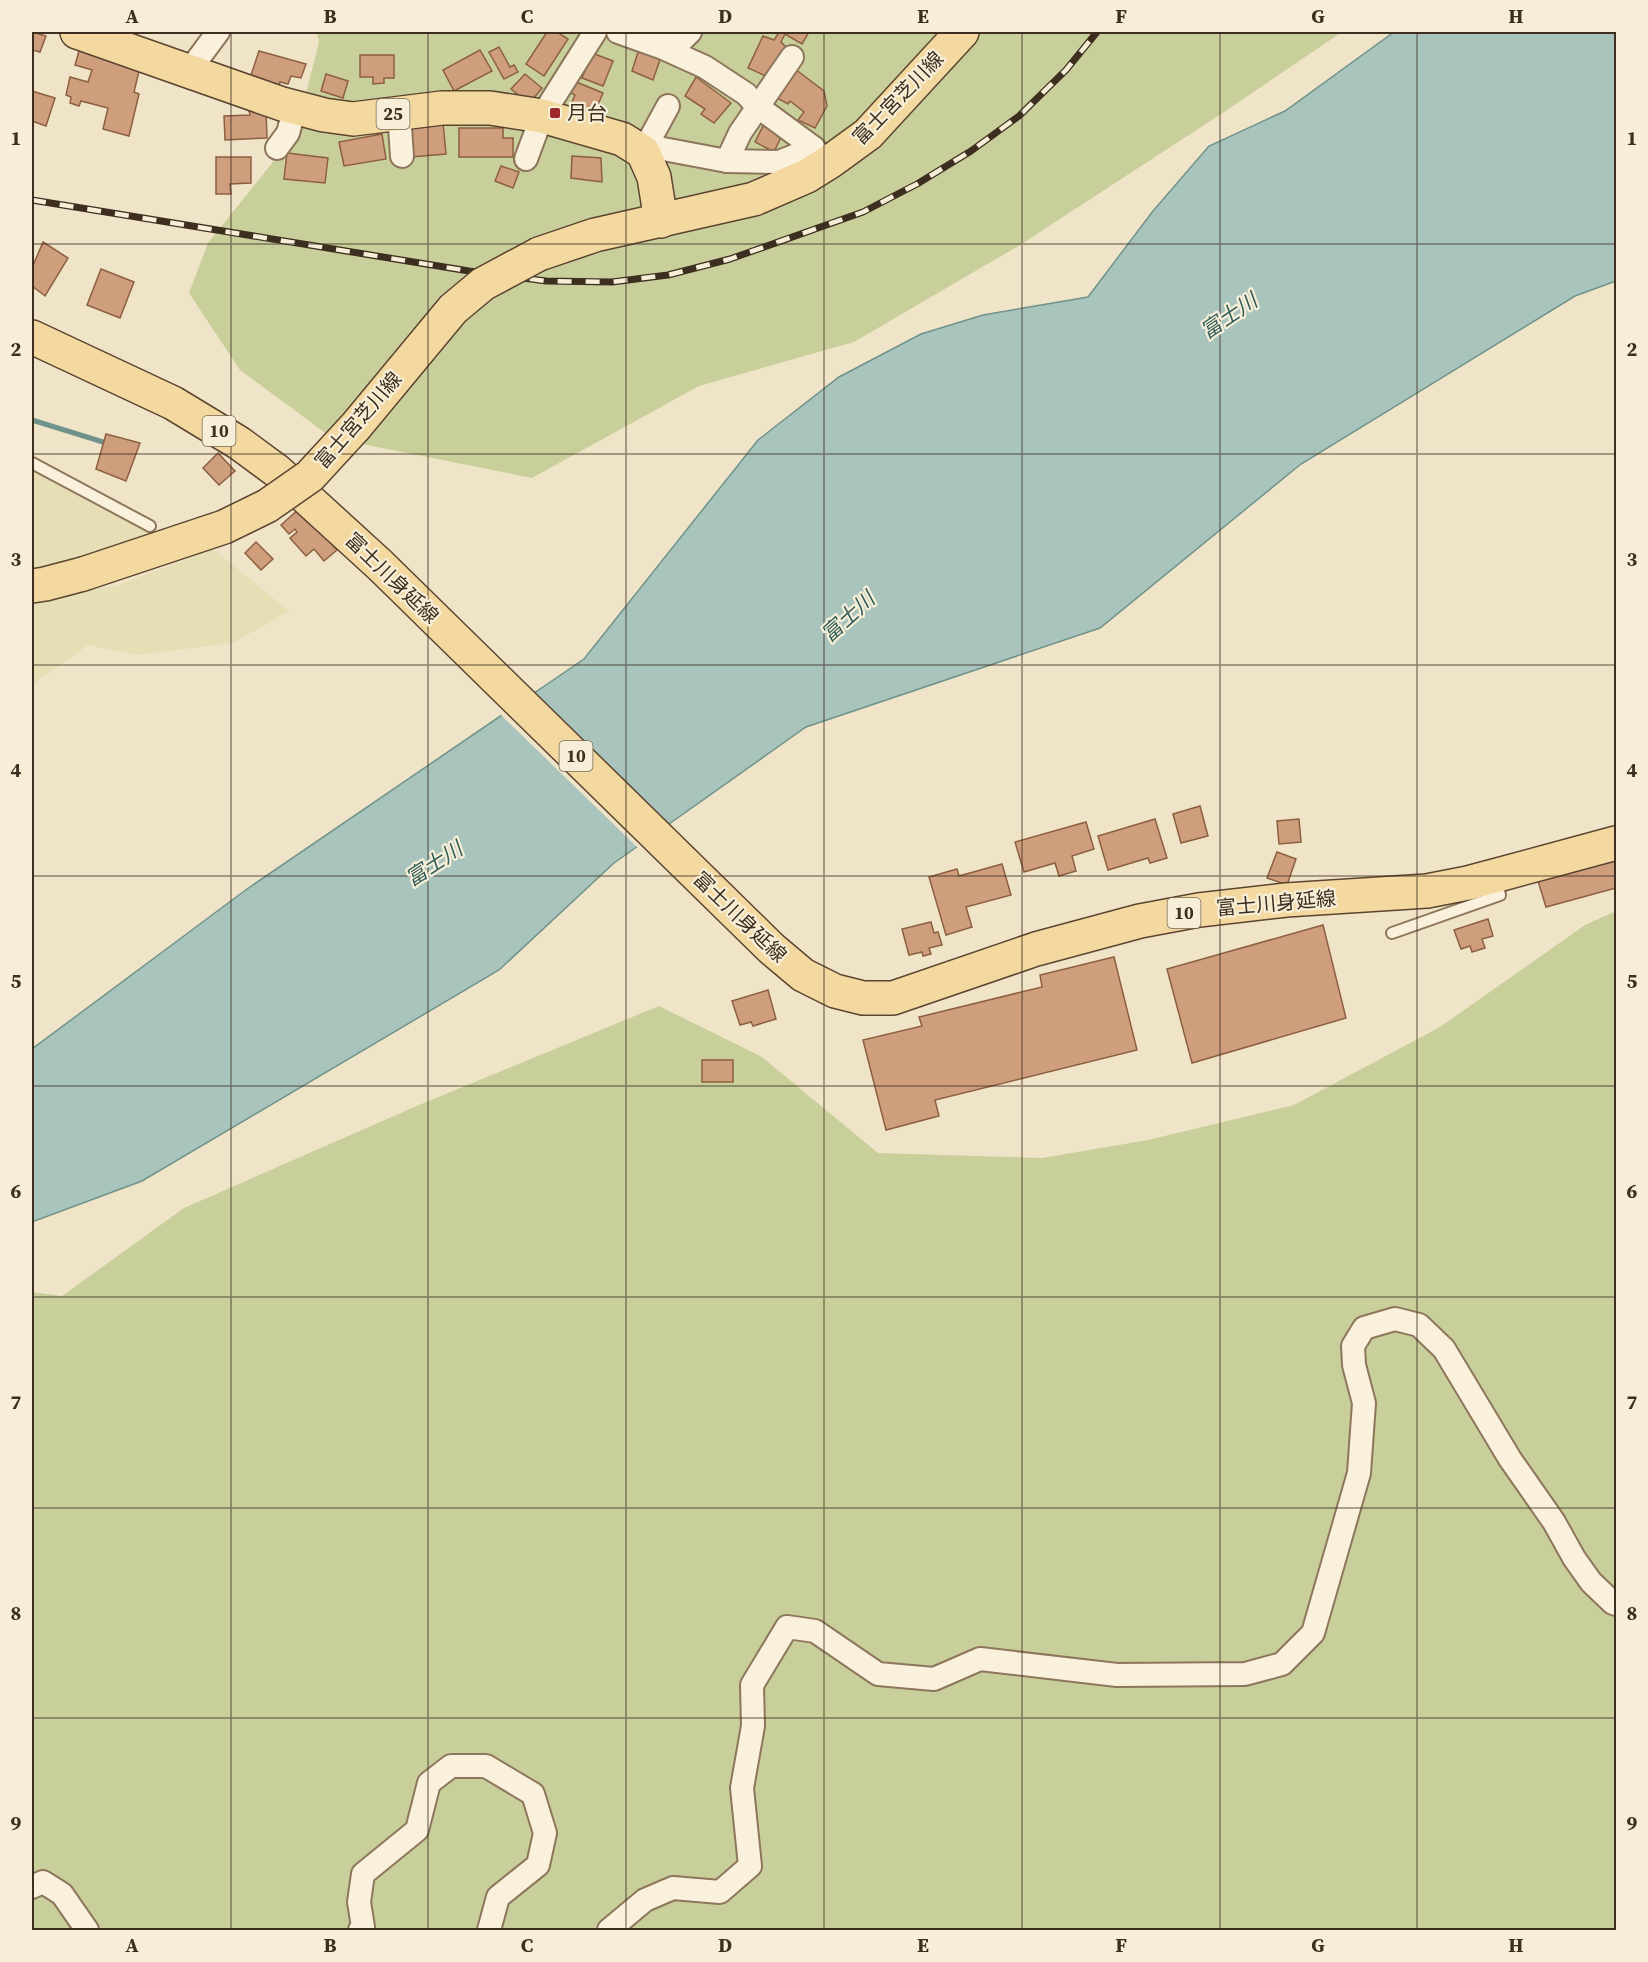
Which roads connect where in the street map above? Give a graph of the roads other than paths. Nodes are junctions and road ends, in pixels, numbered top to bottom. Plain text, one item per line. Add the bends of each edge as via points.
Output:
1 (77, 32) edge
2 (218, 32) edge
3 (595, 32) edge
4 (618, 32) edge
5 (690, 32) edge
6 (962, 32) edge
7 (647, 42) junction
8 (792, 57) dead end
9 (189, 71) junction
10 (668, 106) dead end
11 (757, 106) junction
12 (295, 107) junction
13 (399, 113) junction
14 (542, 116) junction
15 (277, 148) dead end
16 (643, 152) junction
17 (402, 156) dead end
18 (526, 159) dead end
19 (728, 161) junction
20 (661, 221) junction
21 (32, 337) edge
22 (32, 463) edge
23 (150, 526) dead end
24 (32, 586) edge
25 (1617, 843) edge
26 (1497, 876) junction
27 (1392, 933) dead end
28 (1617, 1604) edge
29 (32, 1887) edge
30 (87, 1930) edge
31 (360, 1930) edge
32 (489, 1930) edge
33 (609, 1930) edge

1 - 9 main road, 25
2 - 9 street
3 - 14 street
4 - 7 street
5 - 7 street via 683,39
6 - 20 main road, 富士宮芝川線 via 868,134 831,161 754,199
7 - 11 street via 705,67
8 - 11 street
9 - 12 main road, 25
10 - 16 street
11 - 19 street
11 - 19 street via 814,148 779,162
12 - 13 main road, 25 via 353,119
12 - 15 street via 288,133
13 - 14 main road, 25 via 490,108
13 - 17 street
14 - 16 main road, 25 via 622,139
14 - 18 street
16 - 19 street via 658,148
16 - 20 main road via 654,177
20 - 24 main road, 富士宮芝川線, bridge via 595,235 539,254 483,284 453,309 310,476 267,506 224,527
21 - 26 main road, 富士川身延線 / 10 via 173,403 277,471 380,565 771,948 802,975 835,991 863,998 893,998 1036,949 1140,921 1199,910 1428,891
22 - 23 lane
25 - 26 main road, 富士川身延線 / 10
26 - 27 lane via 1500,895
28 - 33 street via 1591,1582 1574,1558 1444,1348 1419,1325 1395,1319 1364,1328 1353,1346 1364,1403 1359,1473 1313,1633 1282,1664 1245,1674 1117,1675 980,1659 934,1679 878,1674 815,1630 787,1627 752,1685 753,1726 742,1788 750,1866 720,1892 673,1888 645,1900
29 - 30 street via 43,1882 62,1894
31 - 32 street via 363,1874 417,1830 429,1783 451,1766 486,1766 533,1794 546,1833 538,1865 498,1897

